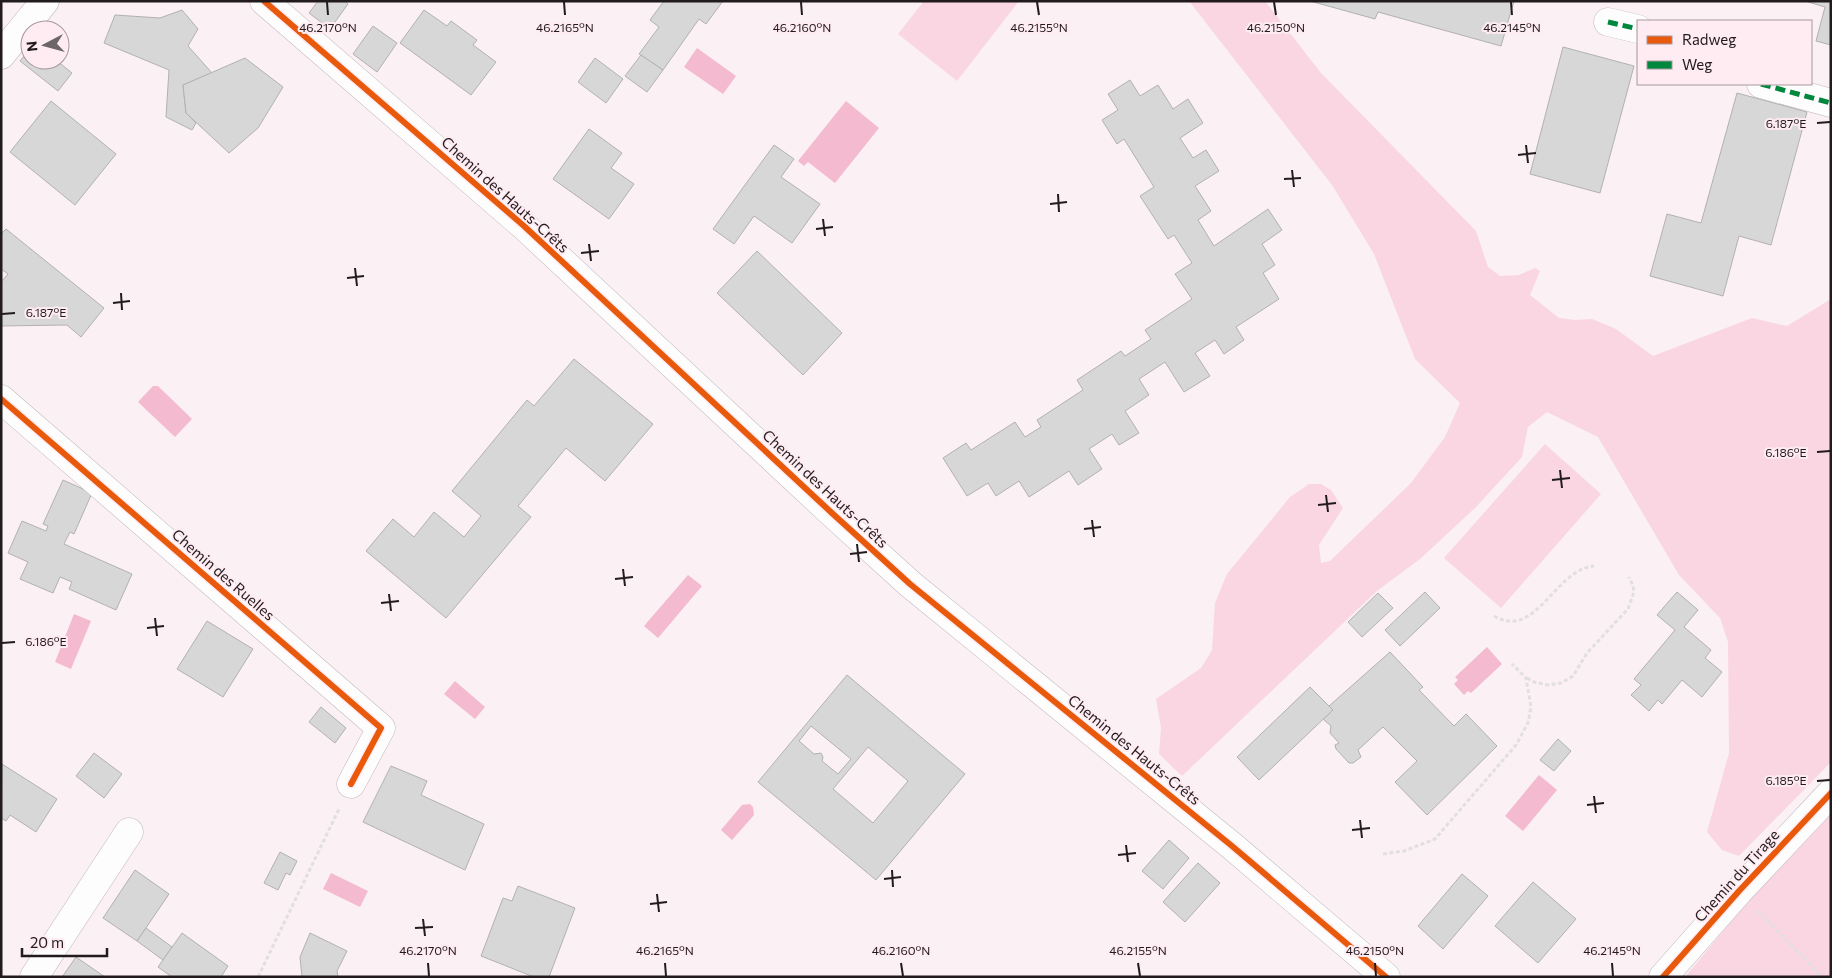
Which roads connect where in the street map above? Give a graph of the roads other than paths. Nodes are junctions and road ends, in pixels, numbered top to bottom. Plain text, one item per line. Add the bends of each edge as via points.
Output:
1 (45, 1) edge
2 (264, 1) edge
3 (1608, 22) dead end
4 (1637, 29) edge
5 (1, 55) edge
6 (1765, 85) edge
7 (1831, 103) edge
8 (1, 399) edge
9 (351, 784) road end
10 (1831, 793) edge
11 (129, 832) dead end
12 (34, 977) edge
13 (1386, 977) edge
14 (1663, 977) edge

1 - 5 street
2 - 13 street, Chemin des Hauts-Crêts via 524,226 910,584 1232,846
3 - 4 street
6 - 7 street
8 - 9 street, Chemin des Ruelles via 381,728
10 - 14 street, Chemin du Tirage
11 - 12 street

